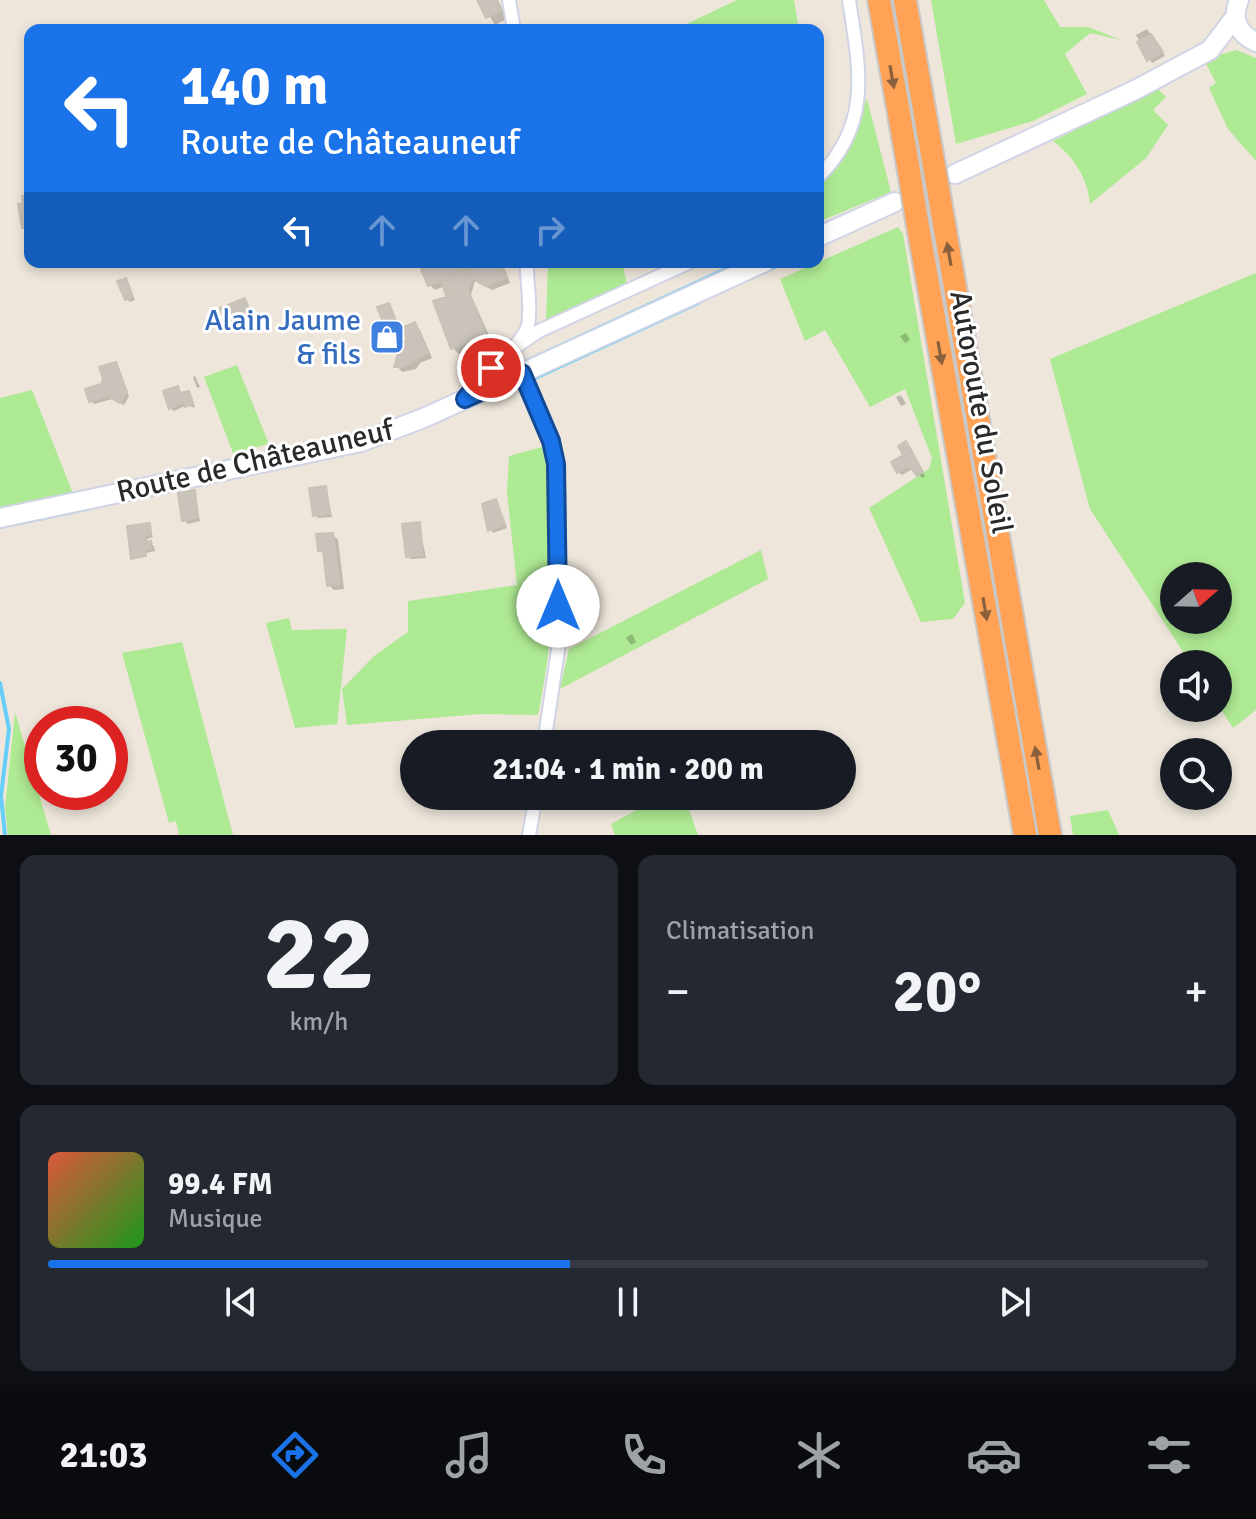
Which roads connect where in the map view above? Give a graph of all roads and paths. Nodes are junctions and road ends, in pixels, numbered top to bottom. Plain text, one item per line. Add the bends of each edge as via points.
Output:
1 (509, 0) edge
2 (849, 0) edge
3 (879, 0) edge
4 (905, 0) edge
5 (1237, 9) edge
6 (513, 24) edge
7 (1253, 40) edge
8 (1210, 50) junction
9 (824, 169) edge
10 (955, 174) dead end
11 (895, 202) dead end
12 (824, 234) edge
13 (527, 268) edge
14 (677, 268) edge
15 (752, 268) edge
16 (514, 348) junction
17 (522, 373) junction
18 (465, 399) junction
19 (0, 518) edge
20 (546, 730) edge
21 (533, 810) edge
22 (1051, 830) edge
23 (529, 835) edge
24 (1025, 835) edge

1 - 6 street
2 - 9 street via 860,71 857,113
3 -> 24 highway, Autoroute du Soleil, bridge
22 -> 4 highway, Autoroute du Soleil, bridge
5 - 7 main road via 1240,30
5 - 8 main road
7 - 8 main road
8 - 10 main road
11 - 12 main road
13 - 16 street via 528,325
14 - 16 street via 539,331
15 - 17 main road, Route de Châteauneuf
16 - 18 street
17 - 18 main road, Route de Châteauneuf
17 - 20 street via 551,441 559,497 558,650
18 - 19 main road, Route de Châteauneuf via 361,442
21 - 23 street

